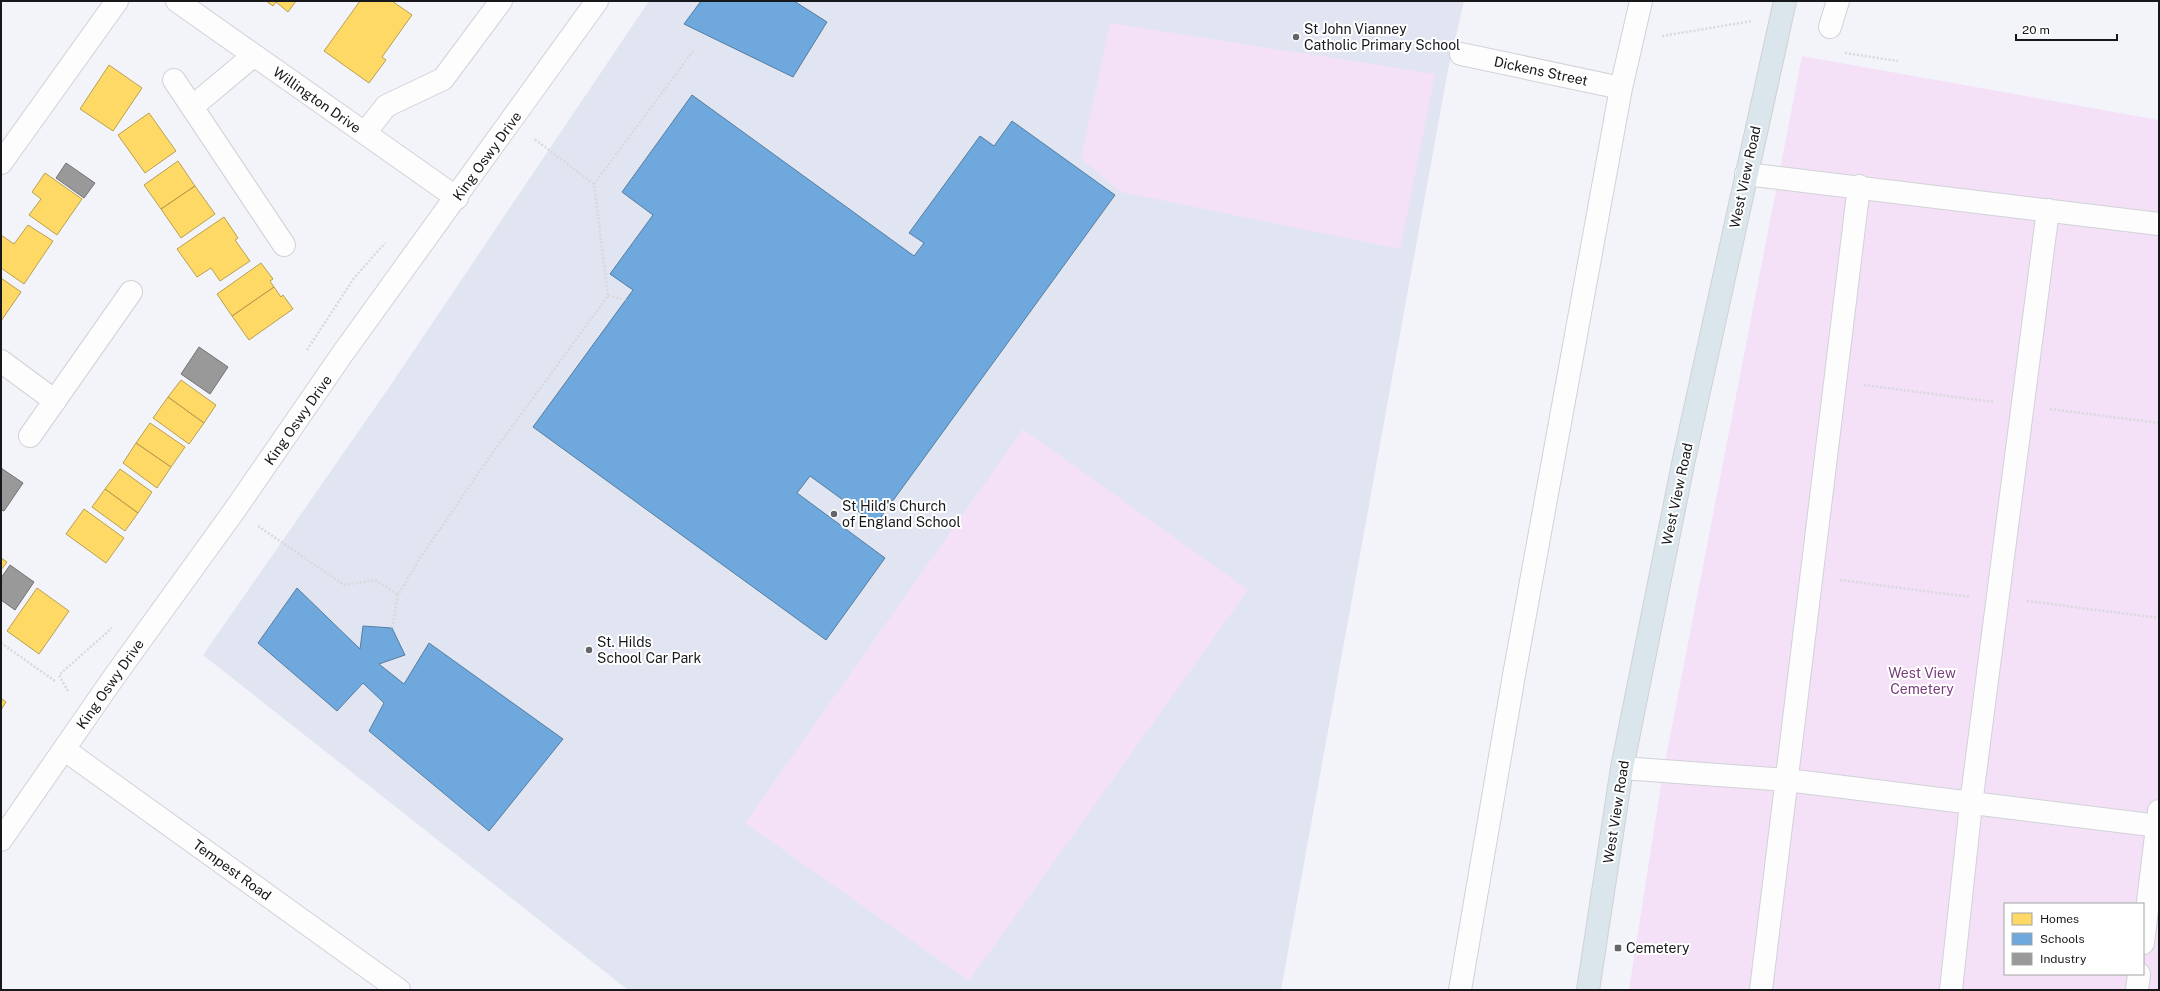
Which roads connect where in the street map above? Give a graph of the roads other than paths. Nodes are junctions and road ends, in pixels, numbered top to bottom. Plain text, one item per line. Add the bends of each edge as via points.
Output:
1 (117, 1) edge
2 (177, 1) edge
3 (501, 1) edge
4 (597, 1) edge
5 (1641, 1) edge
6 (1785, 1) edge
7 (1838, 1) edge
8 (1830, 27) dead end
9 (1461, 54) dead end
10 (253, 56) junction
11 (174, 80) dead end
12 (1621, 88) junction
13 (192, 107) junction
14 (365, 133) junction
15 (1, 163) edge
16 (1746, 174) junction
17 (1859, 186) junction
18 (457, 198) junction
19 (2048, 210) junction
20 (2159, 224) edge
21 (284, 245) dead end
22 (131, 292) dead end
23 (1, 361) edge
24 (55, 400) junction
25 (30, 436) dead end
26 (65, 750) junction
27 (1622, 768) junction
28 (1787, 780) junction
29 (1971, 804) junction
30 (2158, 821) edge
31 (1, 840) edge
32 (2144, 936) edge
33 (2139, 975) edge
34 (399, 990) edge
35 (1460, 990) edge
36 (1588, 990) edge
37 (1761, 990) edge
38 (1950, 990) edge
39 (2137, 990) edge

1 - 15 street
2 - 10 street, Willington Drive
3 - 14 street via 443,79 386,106
4 - 18 street, King Oswy Drive
5 - 12 street
6 - 16 main road, West View Road
7 - 8 street
9 - 12 street, Dickens Street
10 - 13 street
10 - 14 street, Willington Drive
11 - 13 street
12 - 35 street via 1514,675
13 - 21 street
14 - 18 street, Willington Drive
16 - 17 street
16 - 27 main road, West View Road via 1684,459
17 - 19 street
17 - 28 street
18 - 26 street, King Oswy Drive via 343,354
19 - 20 street
19 - 29 street
22 - 24 street
23 - 24 street
24 - 25 street
26 - 31 street, King Oswy Drive
26 - 34 street, Tempest Road
27 - 28 street
27 - 36 main road, West View Road
28 - 29 street
28 - 37 street
29 - 30 street
29 - 38 street
30 - 32 street
33 - 39 street

